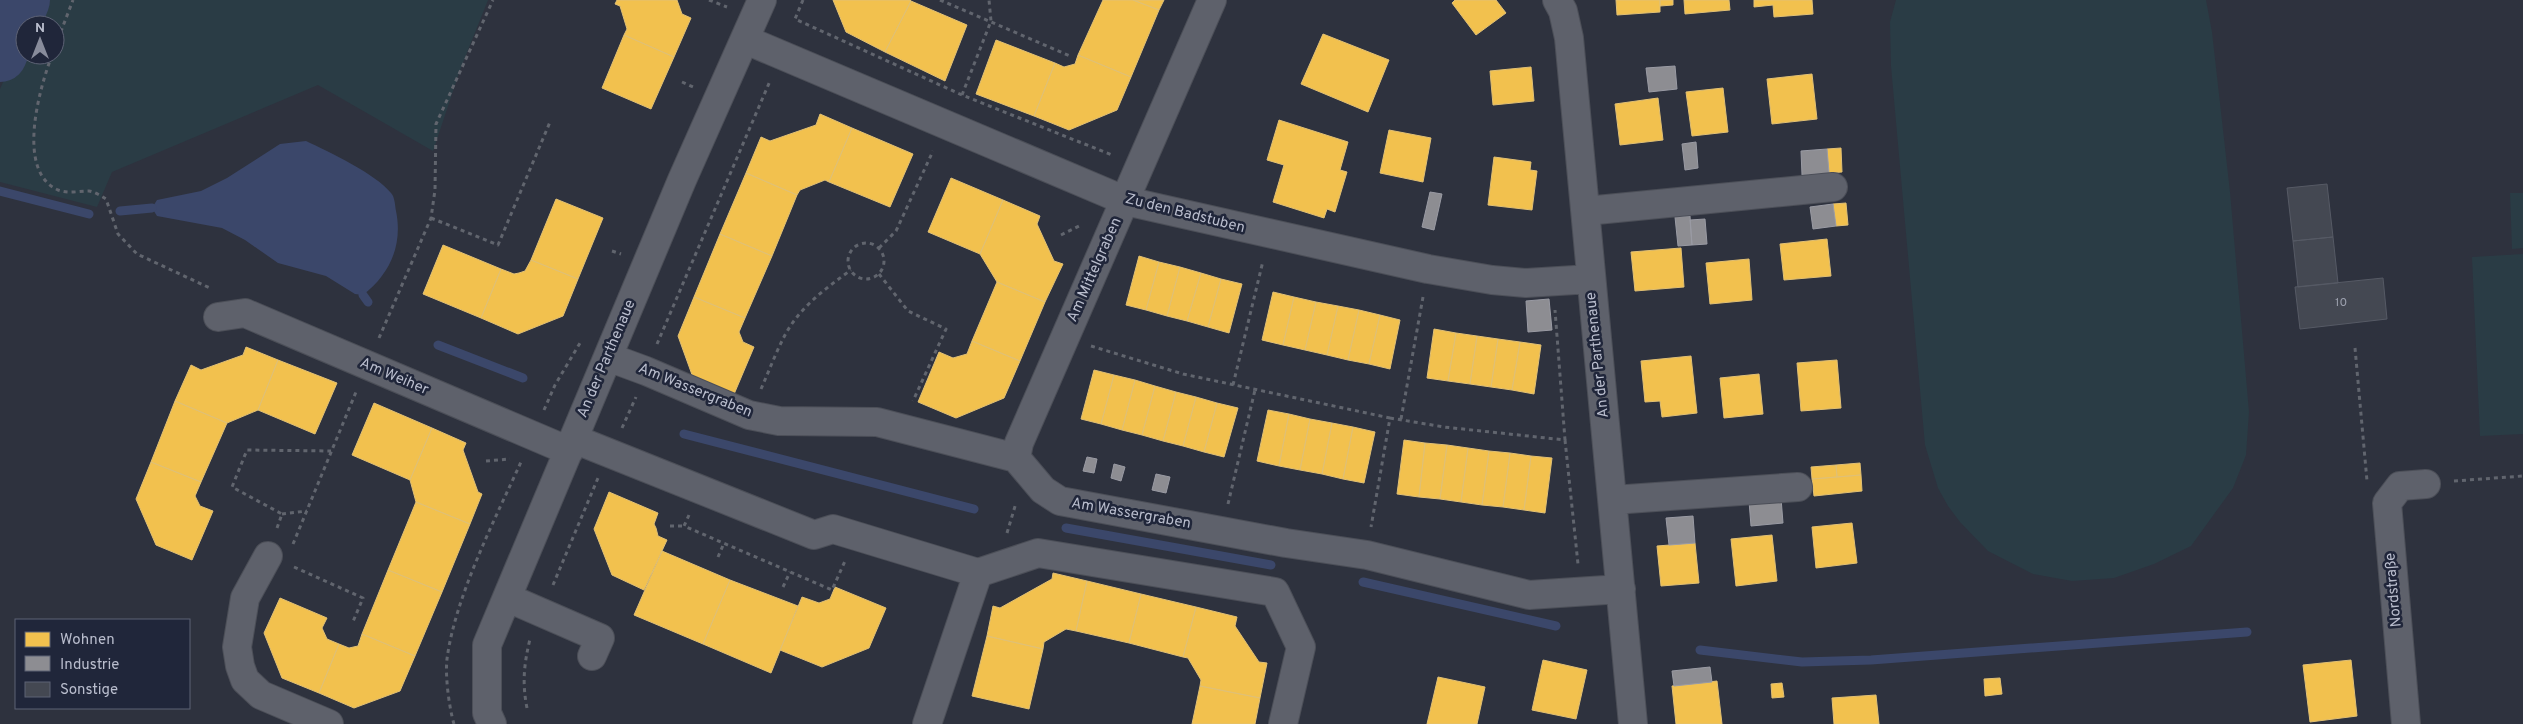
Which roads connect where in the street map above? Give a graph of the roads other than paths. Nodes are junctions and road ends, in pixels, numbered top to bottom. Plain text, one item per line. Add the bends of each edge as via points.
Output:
1 (762, 0) edge
2 (1212, 0) edge
3 (1557, 0) edge
4 (746, 40) junction
5 (1833, 187) dead end
6 (1126, 201) junction
7 (1586, 211) junction
8 (1591, 279) junction
9 (218, 317) dead end
10 (608, 357) junction
11 (572, 445) junction
12 (1016, 458) junction
13 (2426, 484) road end
14 (1798, 487) dead end
15 (1613, 500) junction
16 (276, 560) road end
17 (987, 570) junction
18 (1621, 589) junction
19 (508, 598) junction
20 (589, 644) dead end
21 (329, 724) edge
22 (492, 724) edge
23 (927, 724) edge
24 (1283, 724) edge
25 (1633, 724) edge
26 (2406, 724) edge

1 - 4 street, An der Parthenaue
2 - 6 street, Am Mittelgraben
3 - 7 street, An der Parthenaue via 1564,12 1569,38
4 - 6 street, Zu den Badstuben
4 - 10 street, An der Parthenaue via 682,180
5 - 7 street
6 - 8 street, Zu den Badstuben via 1428,269 1492,280 1526,283
6 - 12 street, Am Mittelgraben via 1019,443
7 - 8 street, An der Parthenaue
8 - 15 street, An der Parthenaue
9 - 11 street, Am Weiher via 246,314 367,366
10 - 11 street, An der Parthenaue
10 - 12 street, Am Wassergraben via 749,415 779,421 877,422
11 - 17 street via 610,454 814,535 833,530
11 - 19 street, An der Parthenaue
12 - 18 street, Am Wassergraben via 1042,490 1060,501 1367,555 1529,595
13 - 26 street, Nordstraße via 2400,486 2387,503
14 - 15 street
15 - 18 street, An der Parthenaue
16 - 21 street via 246,598 237,647 240,666 246,680 261,695
17 - 23 street
17 - 24 street via 1038,553 1276,592 1301,647
18 - 25 street, An der Parthenaue
19 - 20 street via 542,612
19 - 22 street, An der Parthenaue via 487,645 487,713

